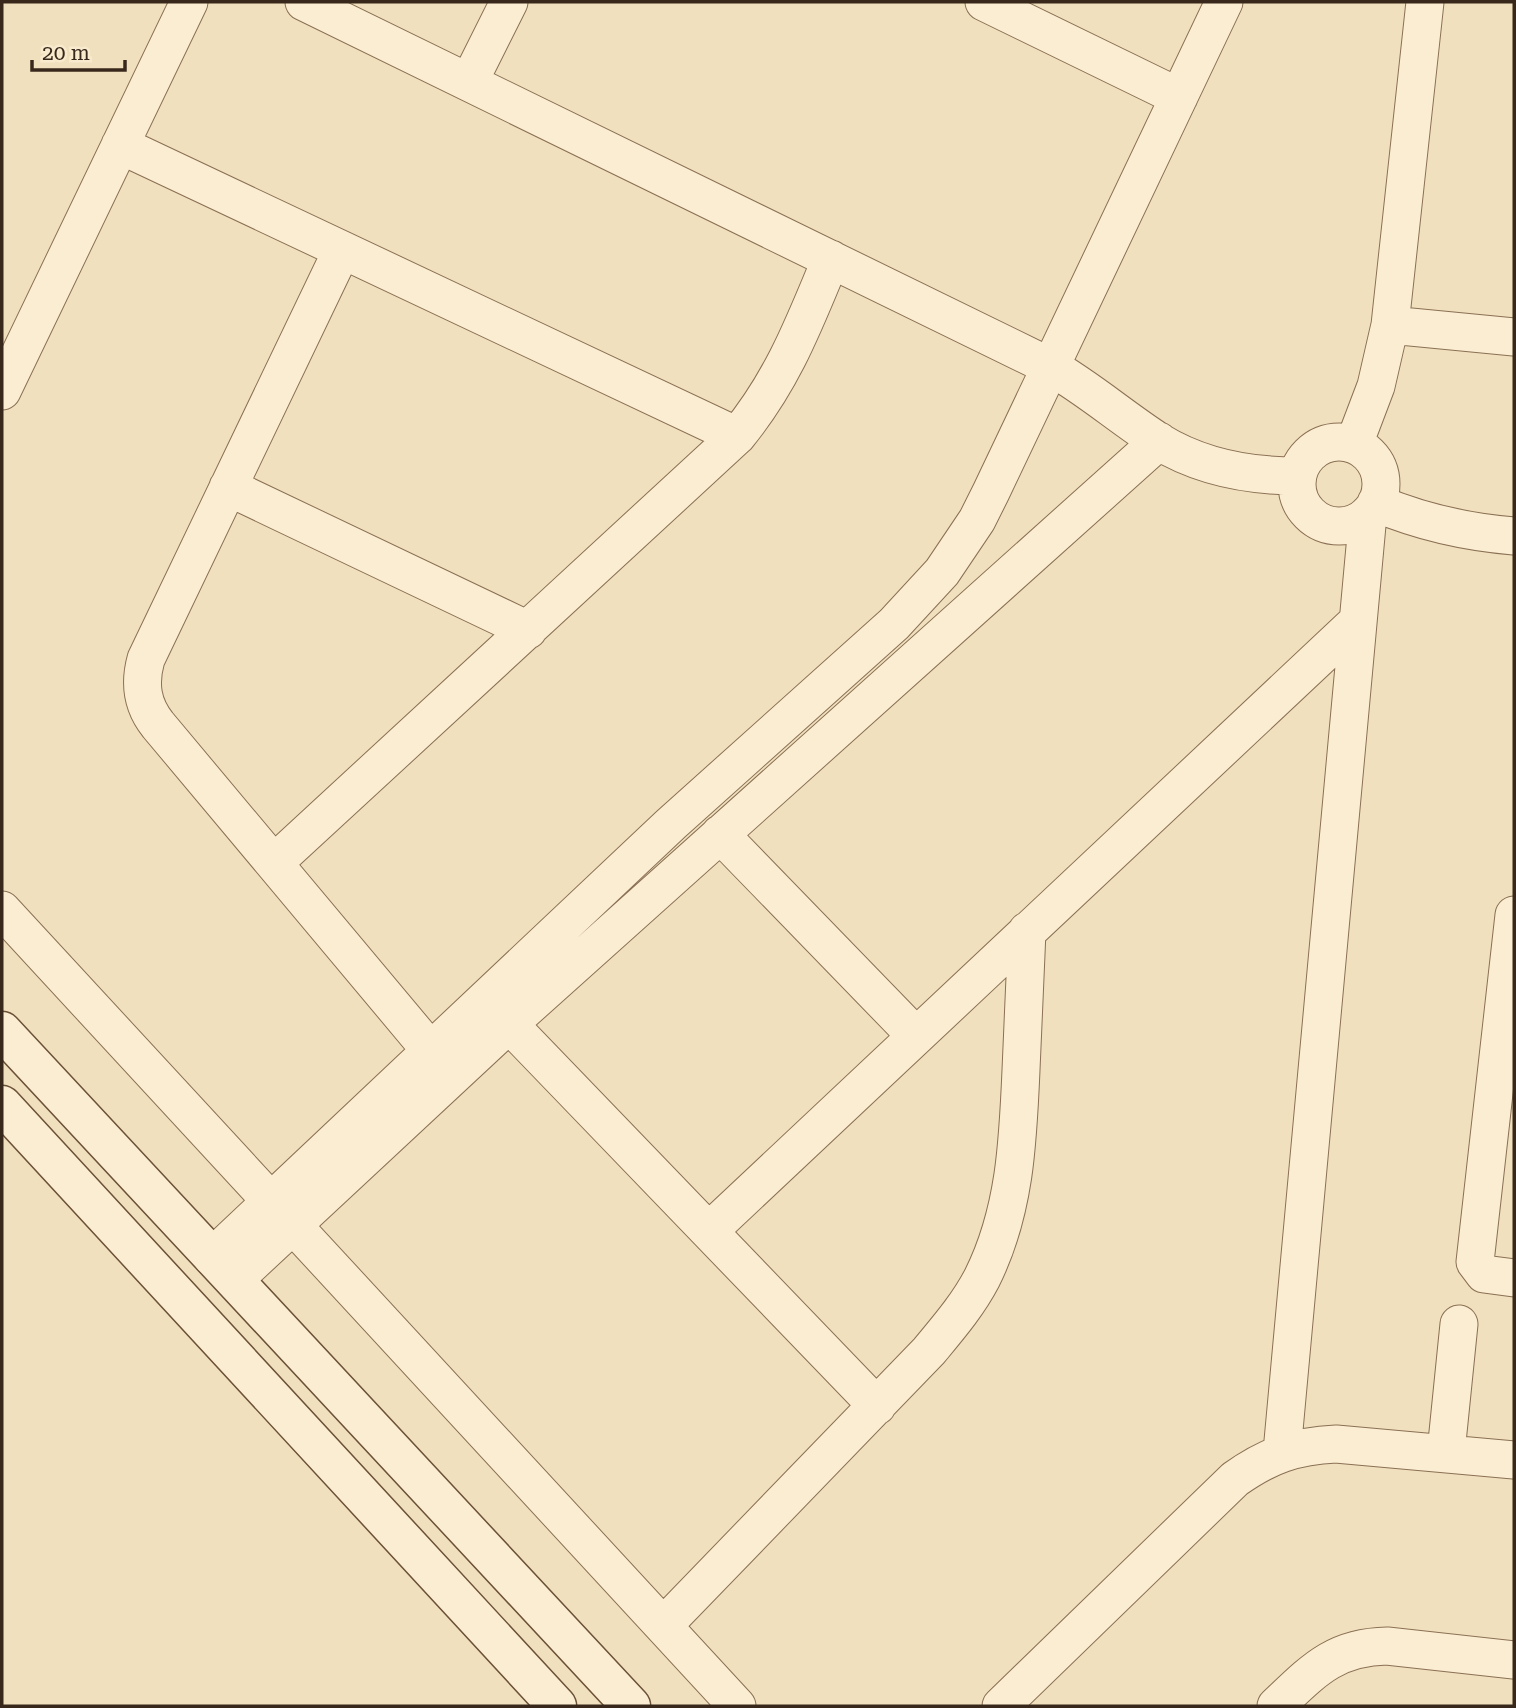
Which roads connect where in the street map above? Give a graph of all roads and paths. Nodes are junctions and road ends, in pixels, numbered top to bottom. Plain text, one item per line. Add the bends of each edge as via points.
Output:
1 (188, 2) edge
2 (304, 2) edge
3 (509, 2) edge
4 (984, 2) edge
5 (1224, 2) edge
6 (1425, 2) edge
7 (469, 82) junction
8 (1179, 97) junction
9 (120, 145) junction
10 (342, 250) junction
11 (831, 259) junction
12 (1390, 325) junction
13 (1514, 337) edge
14 (1051, 367) junction
15 (2, 391) edge
16 (737, 436) junction
17 (1159, 441) junction
18 (1354, 444) junction
19 (1297, 476) junction
20 (228, 487) junction
21 (1372, 509) junction
22 (1514, 536) edge
23 (1358, 621) junction
24 (528, 630) junction
25 (712, 788) junction
26 (671, 824) junction
27 (718, 836) junction
28 (274, 863) junction
29 (2, 910) edge
30 (1514, 915) edge
31 (1027, 932) junction
32 (509, 1024) junction
33 (2, 1031) edge
34 (916, 1036) junction
35 (431, 1051) junction
36 (2, 1105) edge
37 (281, 1214) junction
38 (709, 1231) junction
39 (223, 1268) junction
40 (1514, 1278) edge
41 (1459, 1324) dead end
42 (877, 1406) junction
43 (1282, 1452) junction
44 (1446, 1452) junction
45 (1514, 1460) edge
46 (663, 1626) junction
47 (1514, 1660) edge
48 (557, 1706) edge
49 (631, 1706) edge
50 (737, 1706) edge
51 (1001, 1706) edge
52 (1276, 1706) edge

1 - 9 street
2 - 7 street
3 - 7 street
4 - 8 street
5 - 8 street
6 - 12 street
7 - 11 street
8 - 14 street
9 - 10 street
9 - 15 street
10 - 16 street
10 - 20 street
11 - 14 street
11 - 16 street via 786,363
12 - 13 street
12 - 18 street via 1376,386
14 - 17 street
14 - 25 street via 977,520 942,572 894,624
16 - 24 street
17 - 19 street via 1184,455 1240,472
17 - 27 street
18 - 19 street via 1318,447
18 - 21 street via 1378,469 1381,481
19 - 21 street via 1301,502 1319,521 1344,526
20 - 24 street
20 - 28 street via 146,659 143,694 158,725
21 - 22 street
21 - 23 street
23 - 31 street
23 - 43 street
24 - 28 street
25 - 26 street
25 - 27 street via 726,791 736,802
26 - 27 street via 682,847
26 - 35 street
27 - 32 street
27 - 34 street
28 - 35 street
29 - 37 street
30 - 40 street via 1475,1262 1484,1274
31 - 34 street
31 - 42 street via 1017,1149 999,1237 981,1279 957,1317
32 - 37 street
32 - 38 street
33 - 39 street
34 - 38 street
35 - 37 street
36 - 48 street
37 - 39 street
37 - 46 street
38 - 42 street
39 - 49 street
41 - 44 street
42 - 46 street
43 - 44 street via 1336,1444
43 - 51 street via 1235,1479
44 - 45 street
46 - 50 street
47 - 52 street via 1367,1646 1329,1659

